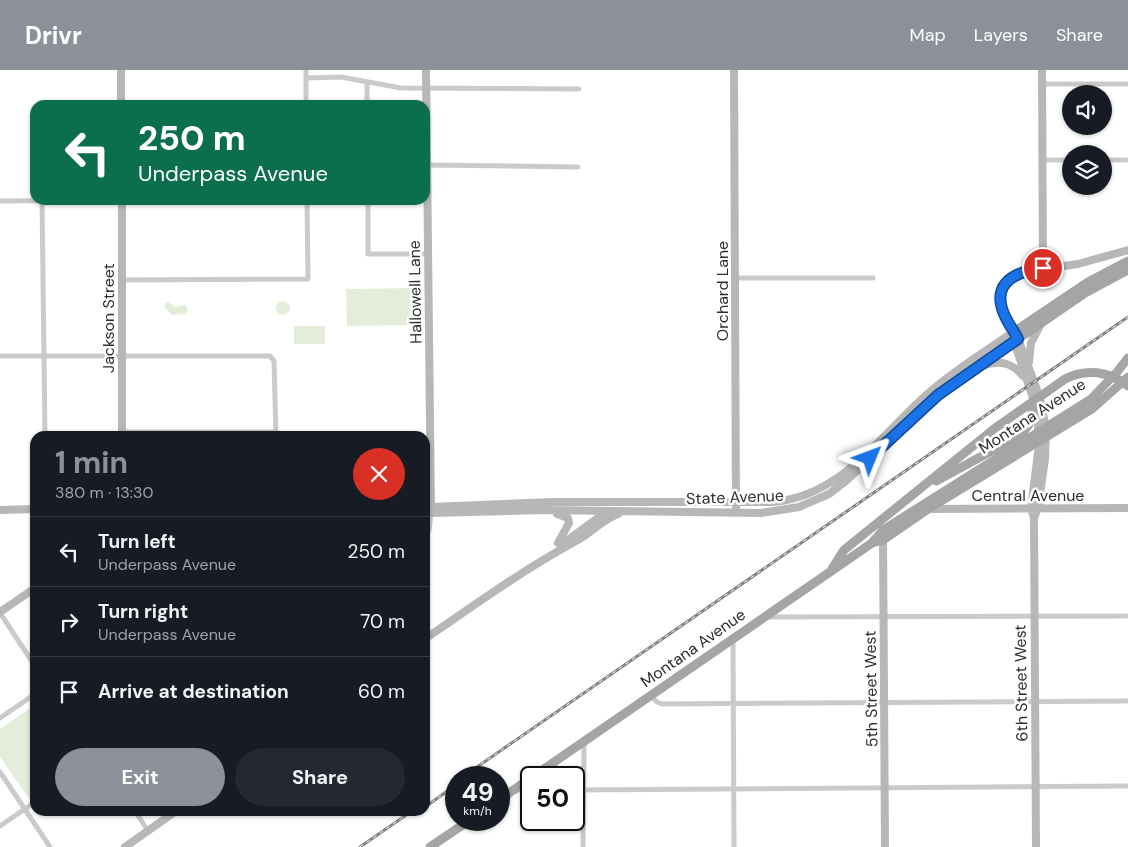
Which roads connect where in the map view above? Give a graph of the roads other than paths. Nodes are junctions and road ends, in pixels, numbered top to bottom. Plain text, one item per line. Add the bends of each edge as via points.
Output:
1 (121, 70) edge
2 (306, 70) edge
3 (426, 70) edge
4 (734, 70) edge
5 (1042, 70) edge
6 (306, 78) junction
7 (367, 82) junction
8 (1042, 84) junction
9 (1128, 84) edge
10 (426, 88) junction
11 (579, 89) dead end
12 (121, 100) edge
13 (306, 100) edge
14 (367, 100) edge
15 (426, 100) edge
16 (1043, 160) junction
17 (1062, 160) edge
18 (1112, 160) edge
19 (1128, 160) edge
20 (430, 165) edge
21 (578, 166) dead end
22 (0, 200) edge
23 (30, 200) edge
24 (42, 205) edge
25 (122, 205) edge
26 (306, 205) edge
27 (368, 205) edge
28 (427, 205) edge
29 (1128, 250) edge
30 (428, 254) junction
31 (1128, 261) edge
32 (1043, 268) junction
33 (1128, 270) edge
34 (736, 278) junction
35 (874, 278) dead end
36 (122, 280) junction
37 (1044, 320) junction
38 (1014, 336) junction
39 (0, 356) edge
40 (123, 356) junction
41 (44, 357) junction
42 (1128, 358) edge
43 (976, 368) junction
44 (1029, 369) junction
45 (1128, 377) edge
46 (1027, 382) junction
47 (1128, 386) edge
48 (1029, 405) junction
49 (45, 431) edge
50 (122, 431) edge
51 (276, 431) edge
52 (428, 431) edge
53 (1014, 452) junction
54 (914, 494) junction
55 (683, 502) junction
56 (736, 502) junction
57 (1034, 508) junction
58 (1128, 508) edge
59 (928, 509) junction
60 (0, 510) edge
61 (30, 510) edge
62 (430, 510) edge
63 (430, 510) edge
64 (542, 510) junction
65 (605, 512) junction
66 (626, 513) junction
67 (736, 513) junction
68 (883, 530) junction
69 (883, 540) junction
70 (872, 543) junction
71 (552, 553) junction
72 (826, 574) junction
73 (30, 591) edge
74 (0, 612) edge
75 (1128, 616) edge
76 (764, 617) junction
77 (1034, 617) junction
78 (884, 618) junction
79 (430, 636) edge
80 (733, 638) junction
81 (30, 658) edge
82 (650, 695) junction
83 (30, 697) edge
84 (1128, 701) edge
85 (1035, 702) junction
86 (885, 703) junction
87 (733, 704) junction
88 (0, 718) edge
89 (584, 741) junction
90 (583, 766) edge
91 (0, 772) edge
92 (1128, 786) edge
93 (1036, 787) junction
94 (885, 788) junction
95 (734, 789) junction
96 (512, 790) joint
97 (520, 790) edge
98 (585, 790) edge
99 (30, 806) edge
100 (25, 809) junction
101 (138, 816) edge
102 (169, 816) edge
103 (0, 826) edge
104 (148, 831) junction
105 (454, 831) edge
106 (584, 831) edge
107 (433, 846) edge
108 (50, 847) edge
109 (125, 847) edge
110 (584, 847) edge
111 (734, 847) edge
112 (885, 847) edge
113 (1036, 847) edge

1 - 12 street
2 - 6 street
3 - 10 street, Hallowell Lane
4 - 34 street, Orchard Lane
5 - 8 street
6 - 7 street via 341,77
6 - 13 street
7 - 10 street via 401,88
7 - 14 street
8 - 9 street
8 - 16 street
10 - 11 street
10 - 15 street, Hallowell Lane
16 - 17 street
16 - 32 street
18 - 19 street
20 - 21 street
22 - 23 street
24 - 41 street
25 - 36 street, Jackson Street
26 - 36 street via 308,279
27 - 30 street via 368,254
28 - 30 street, Hallowell Lane
29 - 32 street via 1078,264
30 - 52 street, Hallowell Lane
31 - 38 main road via 1088,282
32 - 38 street via 1021,272 1004,285 1001,299
33 - 37 main road
34 - 35 street
34 - 56 street, Orchard Lane
36 - 40 street, Jackson Street
37 - 38 main road
37 - 44 street via 1031,343
38 - 43 street, State Avenue
38 - 44 street, 6th Street West
38 - 46 street, 6th Street West
38 - 56 street, State Avenue via 931,391 830,484 783,501
39 - 41 street
40 - 41 street
40 - 50 street, Jackson Street
40 - 51 street via 270,356 274,361
41 - 49 street
42 - 53 main road, Montana Avenue via 1090,399
43 - 46 street via 993,362 1006,363 1018,370
43 - 67 street, State Avenue via 926,404 829,494 781,511
44 - 57 street, 6th Street West via 1040,398 1047,433
45 - 53 main road, Montana Avenue via 1092,409
46 - 48 street, 6th Street West
47 - 48 main road via 1108,375 1086,372 1068,377
48 - 54 main road
48 - 54 main road via 1029,424 1021,434
48 - 57 street, 6th Street West via 1039,445
53 - 59 main road, Montana Avenue
53 - 68 main road, Montana Avenue
54 - 72 main road via 844,550
55 - 56 street, State Avenue
55 - 62 street, State Avenue via 553,502
55 - 65 street via 621,505
56 - 67 street, Orchard Lane
57 - 58 street, Central Avenue
57 - 59 street, Central Avenue
57 - 77 street, 6th Street West
59 - 69 main road, Montana Avenue
60 - 61 street
63 - 64 street, State Avenue
64 - 65 street, State Avenue
64 - 71 street via 569,520
65 - 66 street, State Avenue
65 - 71 street
66 - 67 street, State Avenue
66 - 71 street via 609,518
68 - 69 street, 5th Street West
68 - 70 main road, Montana Avenue
69 - 70 main road, Montana Avenue
69 - 78 street, 5th Street West
70 - 72 main road, Montana Avenue
71 - 79 street
72 - 76 main road, Montana Avenue
73 - 74 street
74 - 81 street
75 - 77 street
76 - 78 street
76 - 80 main road, Montana Avenue
77 - 78 street
77 - 85 street, 6th Street West
78 - 86 street, 5th Street West
80 - 82 main road, Montana Avenue
80 - 87 street
82 - 87 street via 662,704
82 - 89 main road, Montana Avenue
83 - 88 street
84 - 85 street
85 - 86 street
85 - 93 street, 6th Street West
86 - 87 street
86 - 94 street, 5th Street West
87 - 95 street
89 - 90 street
89 - 96 main road, Montana Avenue
91 - 100 street
92 - 93 street
93 - 94 street
93 - 113 street, 6th Street West
94 - 95 street
94 - 112 street, 5th Street West
95 - 98 street
95 - 111 street
96 - 97 street
99 - 100 street
100 - 103 street
100 - 108 street
101 - 104 street
102 - 104 street
104 - 109 street
105 - 107 main road
106 - 110 street

